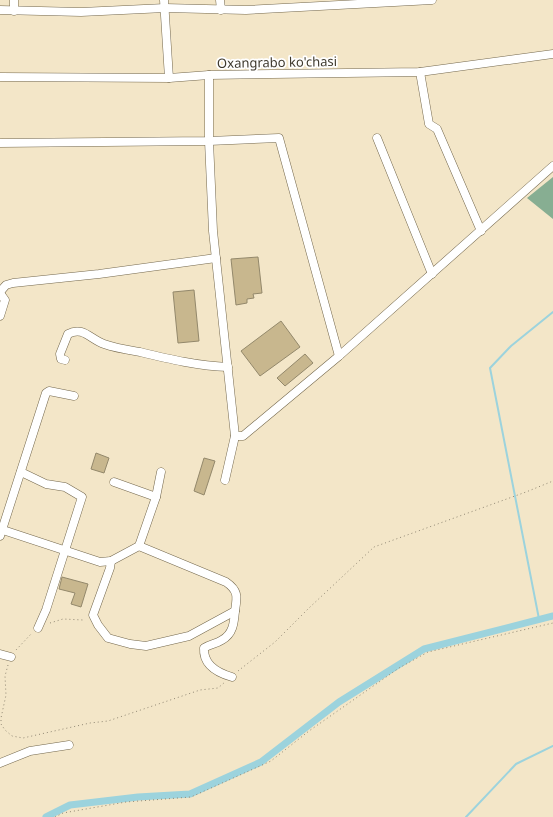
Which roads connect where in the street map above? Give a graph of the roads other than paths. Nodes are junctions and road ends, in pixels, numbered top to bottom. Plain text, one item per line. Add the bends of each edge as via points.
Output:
1 (14, 0) edge
2 (220, 0) edge
3 (414, 0) edge
4 (432, 0) edge
5 (320, 3) edge
6 (164, 4) edge
7 (0, 10) edge
8 (221, 10) junction
9 (14, 11) junction
10 (553, 54) edge
11 (420, 72) junction
12 (209, 76) junction
13 (0, 77) edge
14 (170, 78) junction
15 (377, 138) dead end
16 (209, 141) junction
17 (0, 143) edge
18 (553, 166) edge
19 (481, 231) junction
20 (216, 258) junction
21 (432, 274) junction
22 (0, 292) edge
23 (0, 316) edge
24 (339, 356) junction
25 (65, 360) dead end
26 (228, 367) junction
27 (74, 396) dead end
28 (235, 436) junction
29 (21, 472) junction
30 (161, 472) dead end
31 (225, 480) dead end
32 (114, 482) dead end
33 (156, 497) junction
34 (1, 532) edge
35 (139, 546) junction
36 (65, 550) junction
37 (111, 561) junction
38 (235, 611) junction
39 (38, 628) road end
40 (0, 654) edge
41 (12, 657) road end
42 (232, 677) road end
43 (69, 745) dead end
44 (0, 763) edge

1 - 9 street
2 - 8 street
3 - 4 street
3 - 5 street
5 - 8 street
6 - 8 street
6 - 9 street via 81,12
6 - 14 street
7 - 9 street
10 - 11 street, Oxangrabo ko'chasi
11 - 12 street, Oxangrabo ko'chasi
11 - 19 street via 429,124 437,129
12 - 14 street, Oxangrabo ko'chasi
12 - 16 street
13 - 14 street, Oxangrabo ko'chasi
15 - 21 street
16 - 17 street
16 - 20 street
16 - 24 street via 279,138
18 - 19 street
19 - 21 street
20 - 22 street via 99,274 13,282
20 - 26 street
21 - 24 street
22 - 23 street via 5,300
24 - 28 street via 243,436
25 - 26 street via 61,359 60,354 68,334 80,331 103,344 173,360
26 - 28 street
27 - 29 street via 50,391 46,393
28 - 31 street
29 - 34 street
29 - 36 street via 46,484 65,486 82,496
30 - 33 street
32 - 33 street
33 - 35 street
34 - 36 street
35 - 37 street
35 - 38 street via 233,586 237,595
36 - 37 street via 100,562
36 - 39 street
37 - 38 street via 93,615 108,638 146,646 190,636
38 - 42 street via 231,632 222,640 204,648 204,655 209,664 222,674
40 - 41 street
43 - 44 street via 30,751

